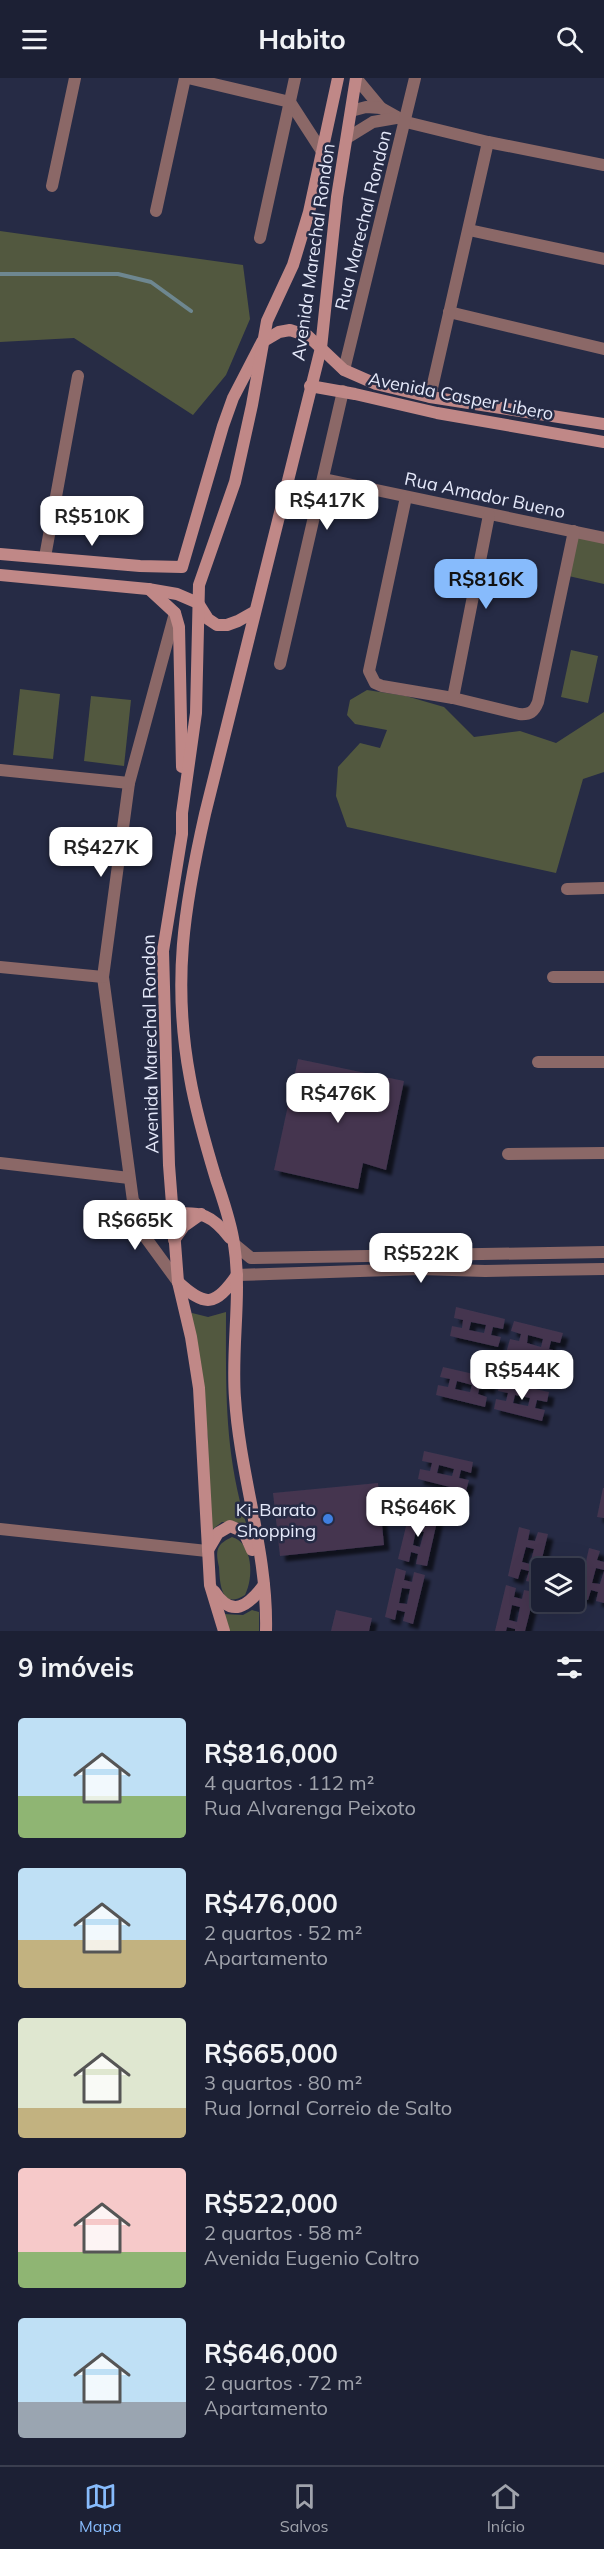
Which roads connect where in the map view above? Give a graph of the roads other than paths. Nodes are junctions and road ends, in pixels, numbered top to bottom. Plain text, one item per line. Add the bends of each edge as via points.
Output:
1 (75, 78) edge
2 (186, 78) edge
3 (295, 78) edge
4 (338, 78) edge
5 (356, 78) edge
6 (415, 78) edge
7 (290, 102) junction
8 (381, 108) junction
9 (351, 111) junction
10 (330, 120) junction
11 (401, 120) junction
12 (347, 138) junction
13 (488, 142) junction
14 (323, 153) junction
15 (604, 165) edge
16 (52, 186) dead end
17 (156, 211) dead end
18 (470, 230) junction
19 (260, 238) dead end
20 (604, 260) edge
21 (449, 312) junction
22 (262, 342) junction
23 (321, 348) junction
24 (604, 349) edge
25 (344, 370) junction
26 (78, 376) dead end
27 (310, 386) junction
28 (343, 391) junction
29 (430, 397) junction
30 (604, 424) edge
31 (604, 442) edge
32 (324, 479) junction
33 (406, 496) junction
34 (489, 515) junction
35 (573, 531) junction
36 (604, 538) edge
37 (0, 554) edge
38 (45, 557) junction
39 (0, 575) edge
40 (148, 589) junction
41 (198, 603) junction
42 (254, 612) junction
43 (175, 613) junction
44 (280, 664) dead end
45 (453, 698) junction
46 (0, 770) edge
47 (129, 783) junction
48 (182, 813) junction
49 (604, 888) edge
50 (567, 890) dead end
51 (0, 967) edge
52 (103, 977) junction
53 (553, 977) dead end
54 (604, 977) edge
55 (538, 1062) dead end
56 (604, 1062) edge
57 (604, 1153) edge
58 (508, 1154) dead end
59 (0, 1163) edge
60 (129, 1178) junction
61 (132, 1200) junction
62 (172, 1214) junction
63 (201, 1214) junction
64 (174, 1240) junction
65 (234, 1244) junction
66 (600, 1252) edge
67 (418, 1256) junction
68 (420, 1269) junction
69 (600, 1269) edge
70 (237, 1275) junction
71 (178, 1282) junction
72 (0, 1529) edge
73 (207, 1551) junction
74 (263, 1579) junction
75 (210, 1585) junction
76 (224, 1631) edge
77 (266, 1631) edge

1 - 16 street
2 - 7 street
2 - 17 street
3 - 7 street
4 - 10 main road, Avenida Marechal Rondon
5 - 8 street
5 - 9 main road, Avenida Marechal Rondon
6 - 11 street, Rua Marechal Rondon
7 - 14 street
7 - 19 street
8 - 9 street
8 - 11 street
9 - 10 main road
9 - 12 main road, Avenida Marechal Rondon
10 - 14 main road, Avenida Marechal Rondon
11 - 12 street via 373,122
11 - 13 street
11 - 25 street, Rua Marechal Rondon
12 - 23 main road, Avenida Marechal Rondon
13 - 15 street
13 - 18 street
14 - 22 main road, Avenida Marechal Rondon via 293,265 267,321
18 - 20 street
18 - 21 street
21 - 24 street
21 - 29 street
22 - 23 main road, Avenida Casper Libero via 290,330 308,336
22 - 38 main road via 223,426 183,567
22 - 41 main road, Avenida Marechal Rondon via 235,482 203,573
23 - 25 main road, Avenida Casper Libero
23 - 27 main road, Avenida Marechal Rondon
25 - 29 main road, Avenida Casper Libero via 376,384
26 - 38 street
27 - 28 main road, Avenida Casper Libero
27 - 42 main road, Avenida Marechal Rondon
28 - 31 main road, Avenida Casper Libero via 437,413
28 - 32 street
29 - 30 main road, Avenida Casper Libero
32 - 33 street, Rua Amador Bueno
32 - 44 street
33 - 34 street, Rua Amador Bueno
33 - 45 street via 369,671 375,683 382,686
34 - 35 street, Rua Amador Bueno
34 - 45 street
35 - 36 street, Rua Amador Bueno
35 - 45 street via 534,711 519,714
37 - 38 main road
39 - 40 main road
40 - 41 main road via 177,594
40 - 43 main road
41 - 42 main road via 217,625 238,621
41 - 48 main road, Avenida Marechal Rondon via 196,713
42 - 65 main road, Avenida Marechal Rondon via 189,886 181,954 190,1078
43 - 47 street
43 - 48 main road via 181,667
46 - 47 street
47 - 52 street
48 - 62 main road, Avenida Marechal Rondon via 163,951
49 - 50 street
51 - 52 street
52 - 60 street
53 - 54 street
55 - 56 street
57 - 58 street
59 - 60 street
60 - 61 street
61 - 62 street via 147,1216
61 - 71 street via 140,1230
62 - 63 main road
62 - 64 main road, Avenida Marechal Rondon
63 - 64 main road via 184,1226
63 - 65 main road via 212,1218
64 - 71 main road, Avenida Marechal Rondon
65 - 67 street via 251,1257
65 - 70 main road, Avenida Marechal Rondon
66 - 67 street
66 - 69 street
67 - 68 street
68 - 69 street
68 - 70 street
70 - 71 main road via 226,1290 210,1301 194,1296
70 - 74 main road, Avenida Marechal Rondon via 234,1396
71 - 73 main road, Avenida Marechal Rondon via 198,1388
72 - 73 street
73 - 74 main road via 223,1528 239,1529 248,1537
73 - 75 main road, Avenida Marechal Rondon
74 - 75 main road via 251,1602 236,1608 219,1600
74 - 77 main road, Avenida Marechal Rondon
75 - 76 main road, Avenida Marechal Rondon

